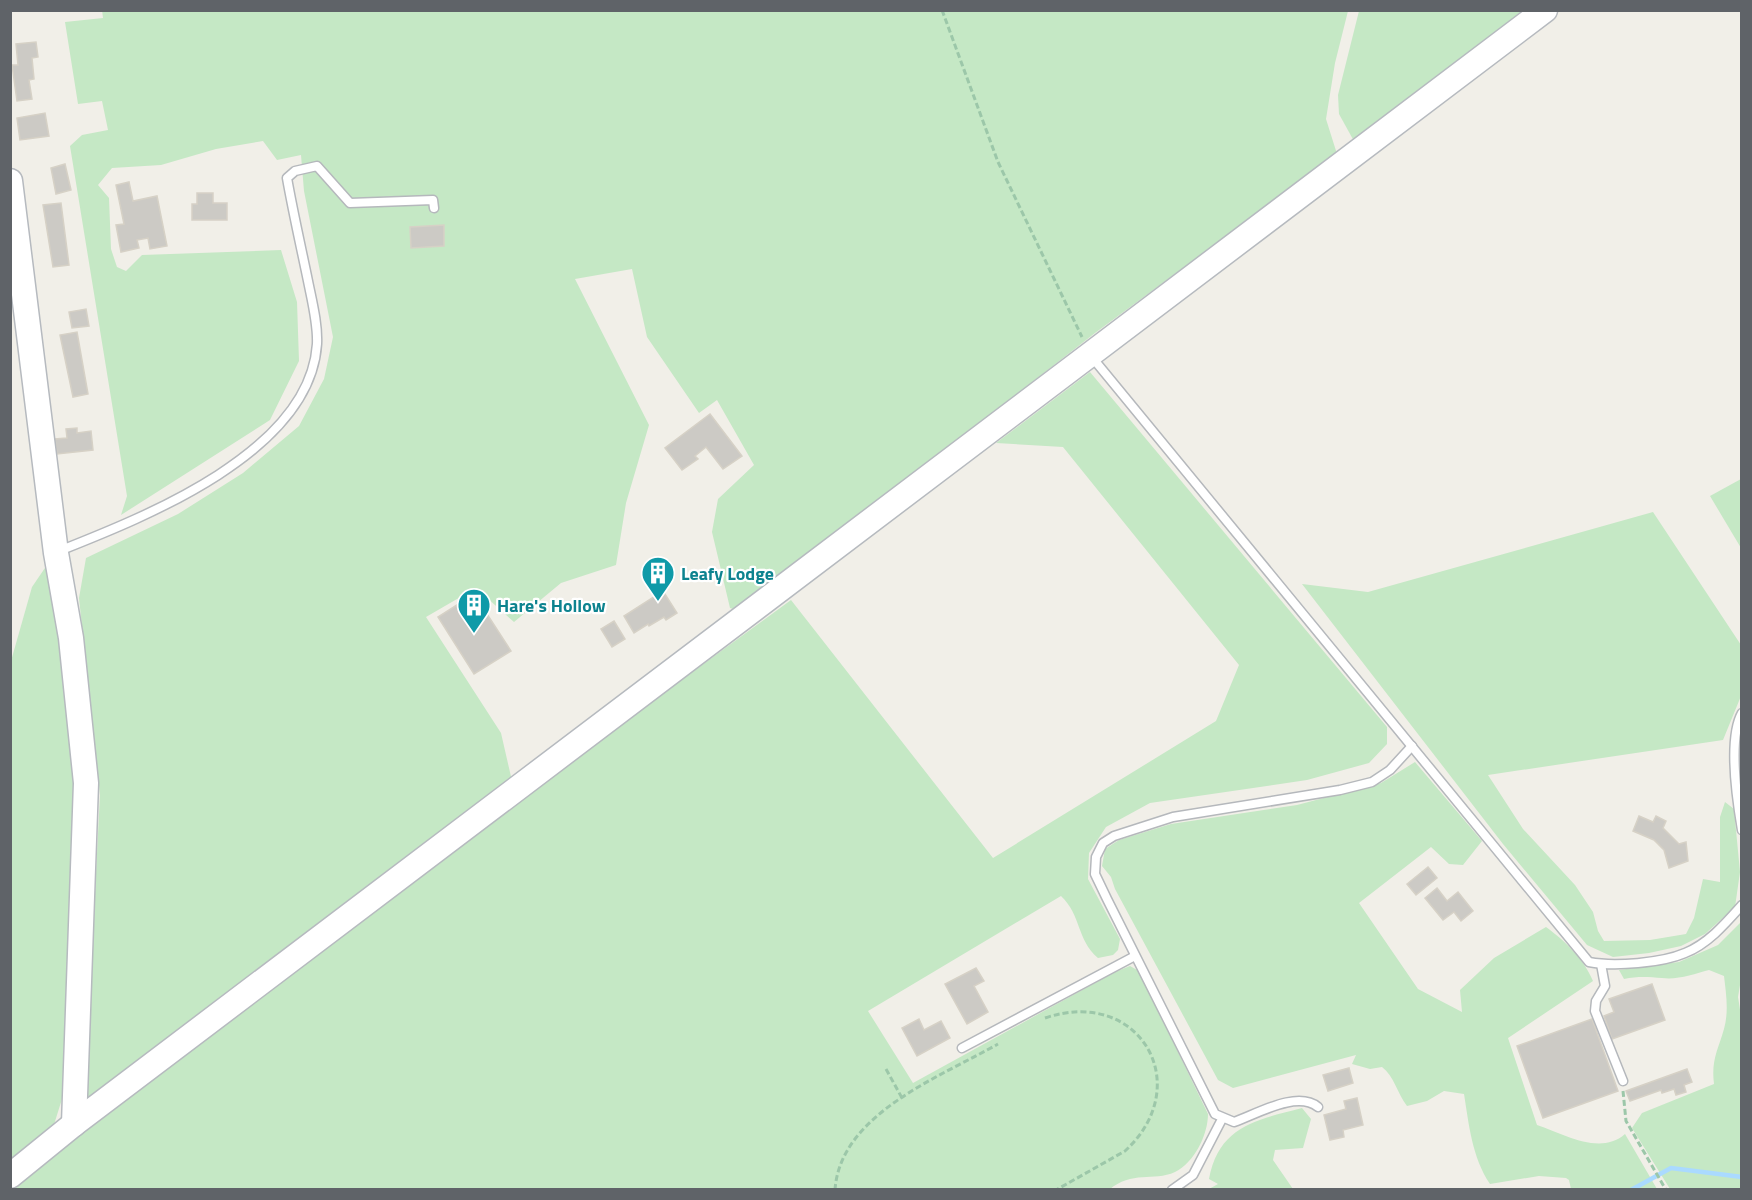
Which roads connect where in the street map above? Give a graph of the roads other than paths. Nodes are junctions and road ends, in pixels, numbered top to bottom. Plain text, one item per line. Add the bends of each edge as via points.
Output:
1 (1545, 10) edge
2 (10, 181) edge
3 (434, 208) dead end
4 (1091, 355) junction
5 (56, 553) junction
6 (1742, 713) edge
7 (1412, 746) junction
8 (1742, 830) edge
9 (1742, 905) edge
10 (1135, 956) junction
11 (1601, 964) junction
12 (962, 1048) dead end
13 (1623, 1081) road end
14 (1318, 1107) dead end
15 (1222, 1119) junction
16 (74, 1124) junction
17 (10, 1176) edge
18 (1172, 1190) edge

1 - 4 street
2 - 5 street
3 - 5 lane via 433,201 350,203 317,166 295,171 287,178 317,342 308,385 293,410 266,442 199,485 125,525
4 - 7 lane
4 - 16 street
5 - 16 street via 86,783
6 - 8 lane via 1736,735 1735,784
7 - 10 lane via 1390,770 1372,782 1173,817 1103,843 1096,857 1095,874
7 - 11 lane via 1589,962
9 - 11 lane via 1720,930 1685,953 1611,966
10 - 12 lane
10 - 15 lane via 1215,1114
11 - 13 lane via 1605,986 1595,1011
14 - 15 lane via 1310,1100 1294,1101 1234,1122
15 - 18 lane via 1193,1175
16 - 17 street

